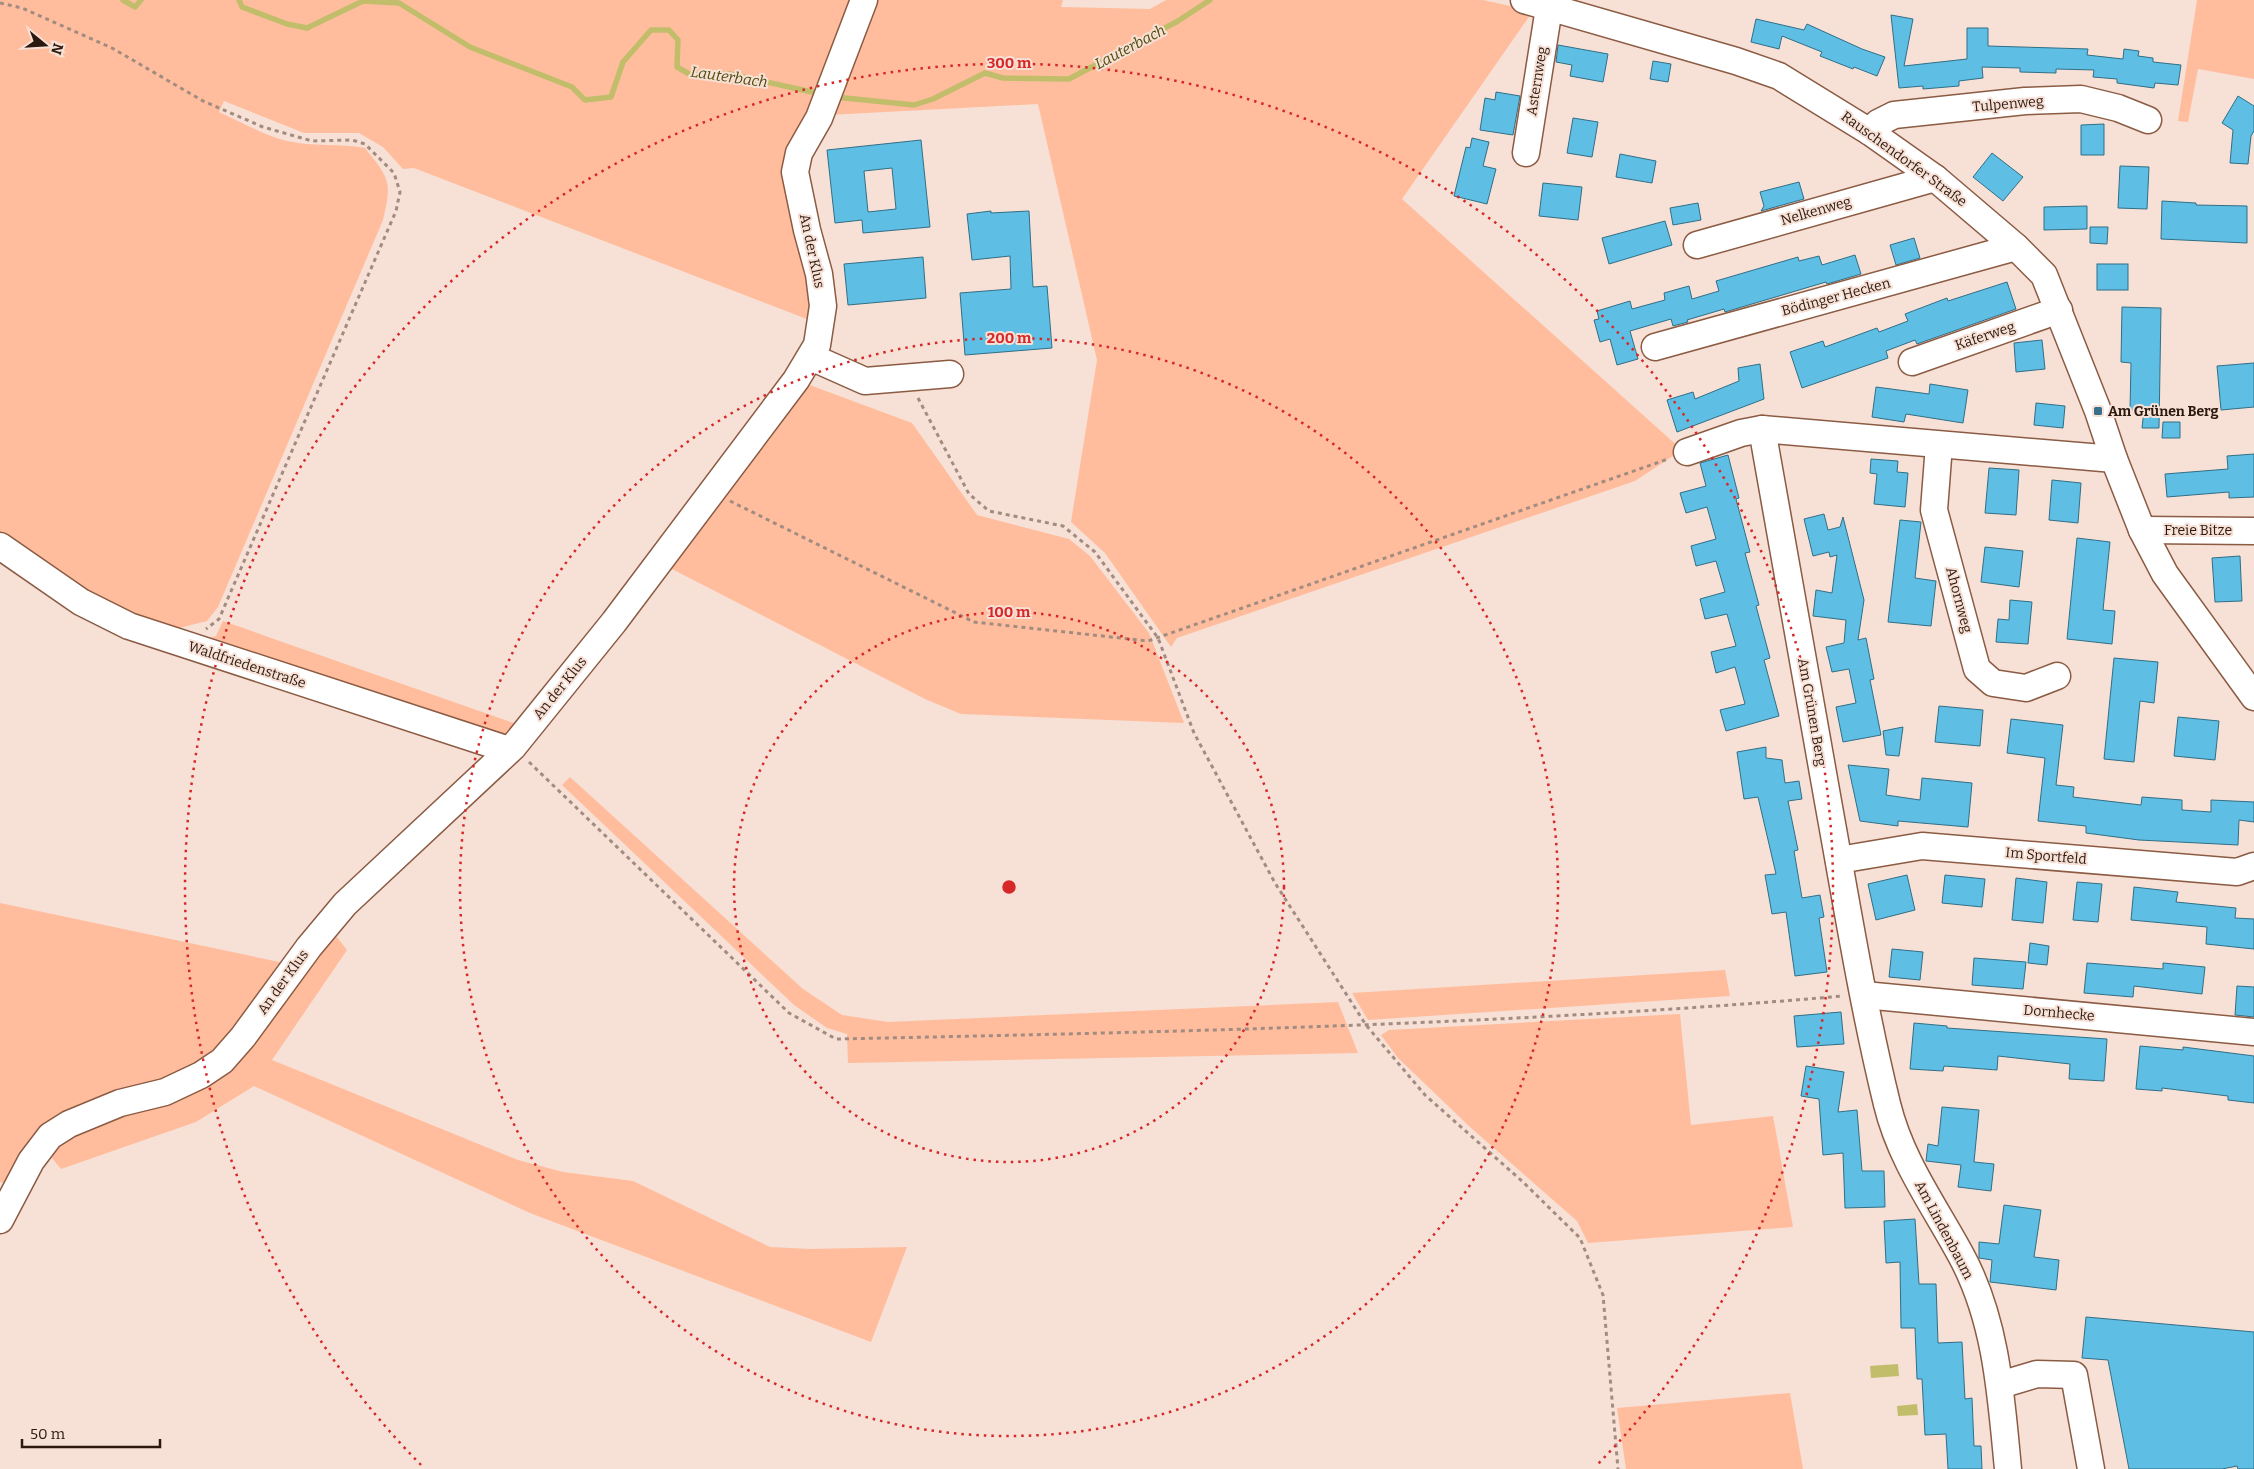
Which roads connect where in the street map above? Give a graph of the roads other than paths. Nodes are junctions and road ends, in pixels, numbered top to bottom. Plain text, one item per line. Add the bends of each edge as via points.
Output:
1 (864, 0) edge
2 (1524, 0) edge
3 (1549, 8) junction
4 (2148, 120) dead end
5 (1870, 132) junction
6 (1526, 153) dead end
7 (1935, 178) junction
8 (1698, 245) dead end
9 (2016, 247) junction
10 (2059, 310) junction
11 (1655, 347) dead end
12 (811, 357) junction
13 (1912, 362) dead end
14 (950, 374) dead end
15 (1762, 429) junction
16 (1939, 445) junction
17 (1688, 452) road end
18 (2114, 460) junction
19 (2142, 530) junction
20 (2254, 531) edge
21 (0, 546) edge
22 (2057, 676) dead end
23 (2254, 696) edge
24 (511, 749) junction
25 (1838, 860) junction
26 (2254, 866) edge
27 (1864, 994) junction
28 (2254, 1032) edge
29 (0, 1220) edge
30 (2000, 1384) junction
31 (2008, 1469) edge
32 (2091, 1469) edge

1 - 12 street, An der Klus via 819,118 799,154 796,172 823,306 817,344
2 - 3 street, Rauschendorfer Straße
3 - 5 street, Rauschendorfer Straße via 1772,73
3 - 6 street, Asternweg
4 - 5 street, Tulpenweg via 2081,99 2025,101 1894,115 1878,123
5 - 7 street, Rauschendorfer Straße
7 - 8 street, Nelkenweg
7 - 9 street, Rauschendorfer Straße
9 - 10 street, Rauschendorfer Straße via 2044,275
9 - 11 street, Bödinger Hecken
10 - 13 street, Käferweg
10 - 18 street, Rauschendorfer Straße
12 - 14 street via 865,381
12 - 24 street, An der Klus via 614,622
15 - 16 street
15 - 17 street
15 - 25 street, Am Grünen Berg
16 - 18 street
16 - 22 street, Ahornweg via 1934,510 1977,669 1993,683 2026,688
18 - 19 street, Rauschendorfer Straße
19 - 20 street, Freie Bitze
19 - 23 street, Rauschendorfer Straße via 2165,574
21 - 24 street, Waldfriedenstraße via 81,602 129,626
24 - 29 street, An der Klus via 345,904 222,1060 201,1075 165,1092 120,1103 69,1124 50,1136 31,1161
25 - 26 street, Im Sportfeld via 1922,846 2237,872
25 - 27 street, Am Grünen Berg
27 - 28 street, Dornhecke
27 - 30 street, Am Lindenbaum via 1888,1108 1907,1159 1964,1260 1984,1310
30 - 31 street, Am Lindenbaum
30 - 32 street via 2037,1374 2074,1375

